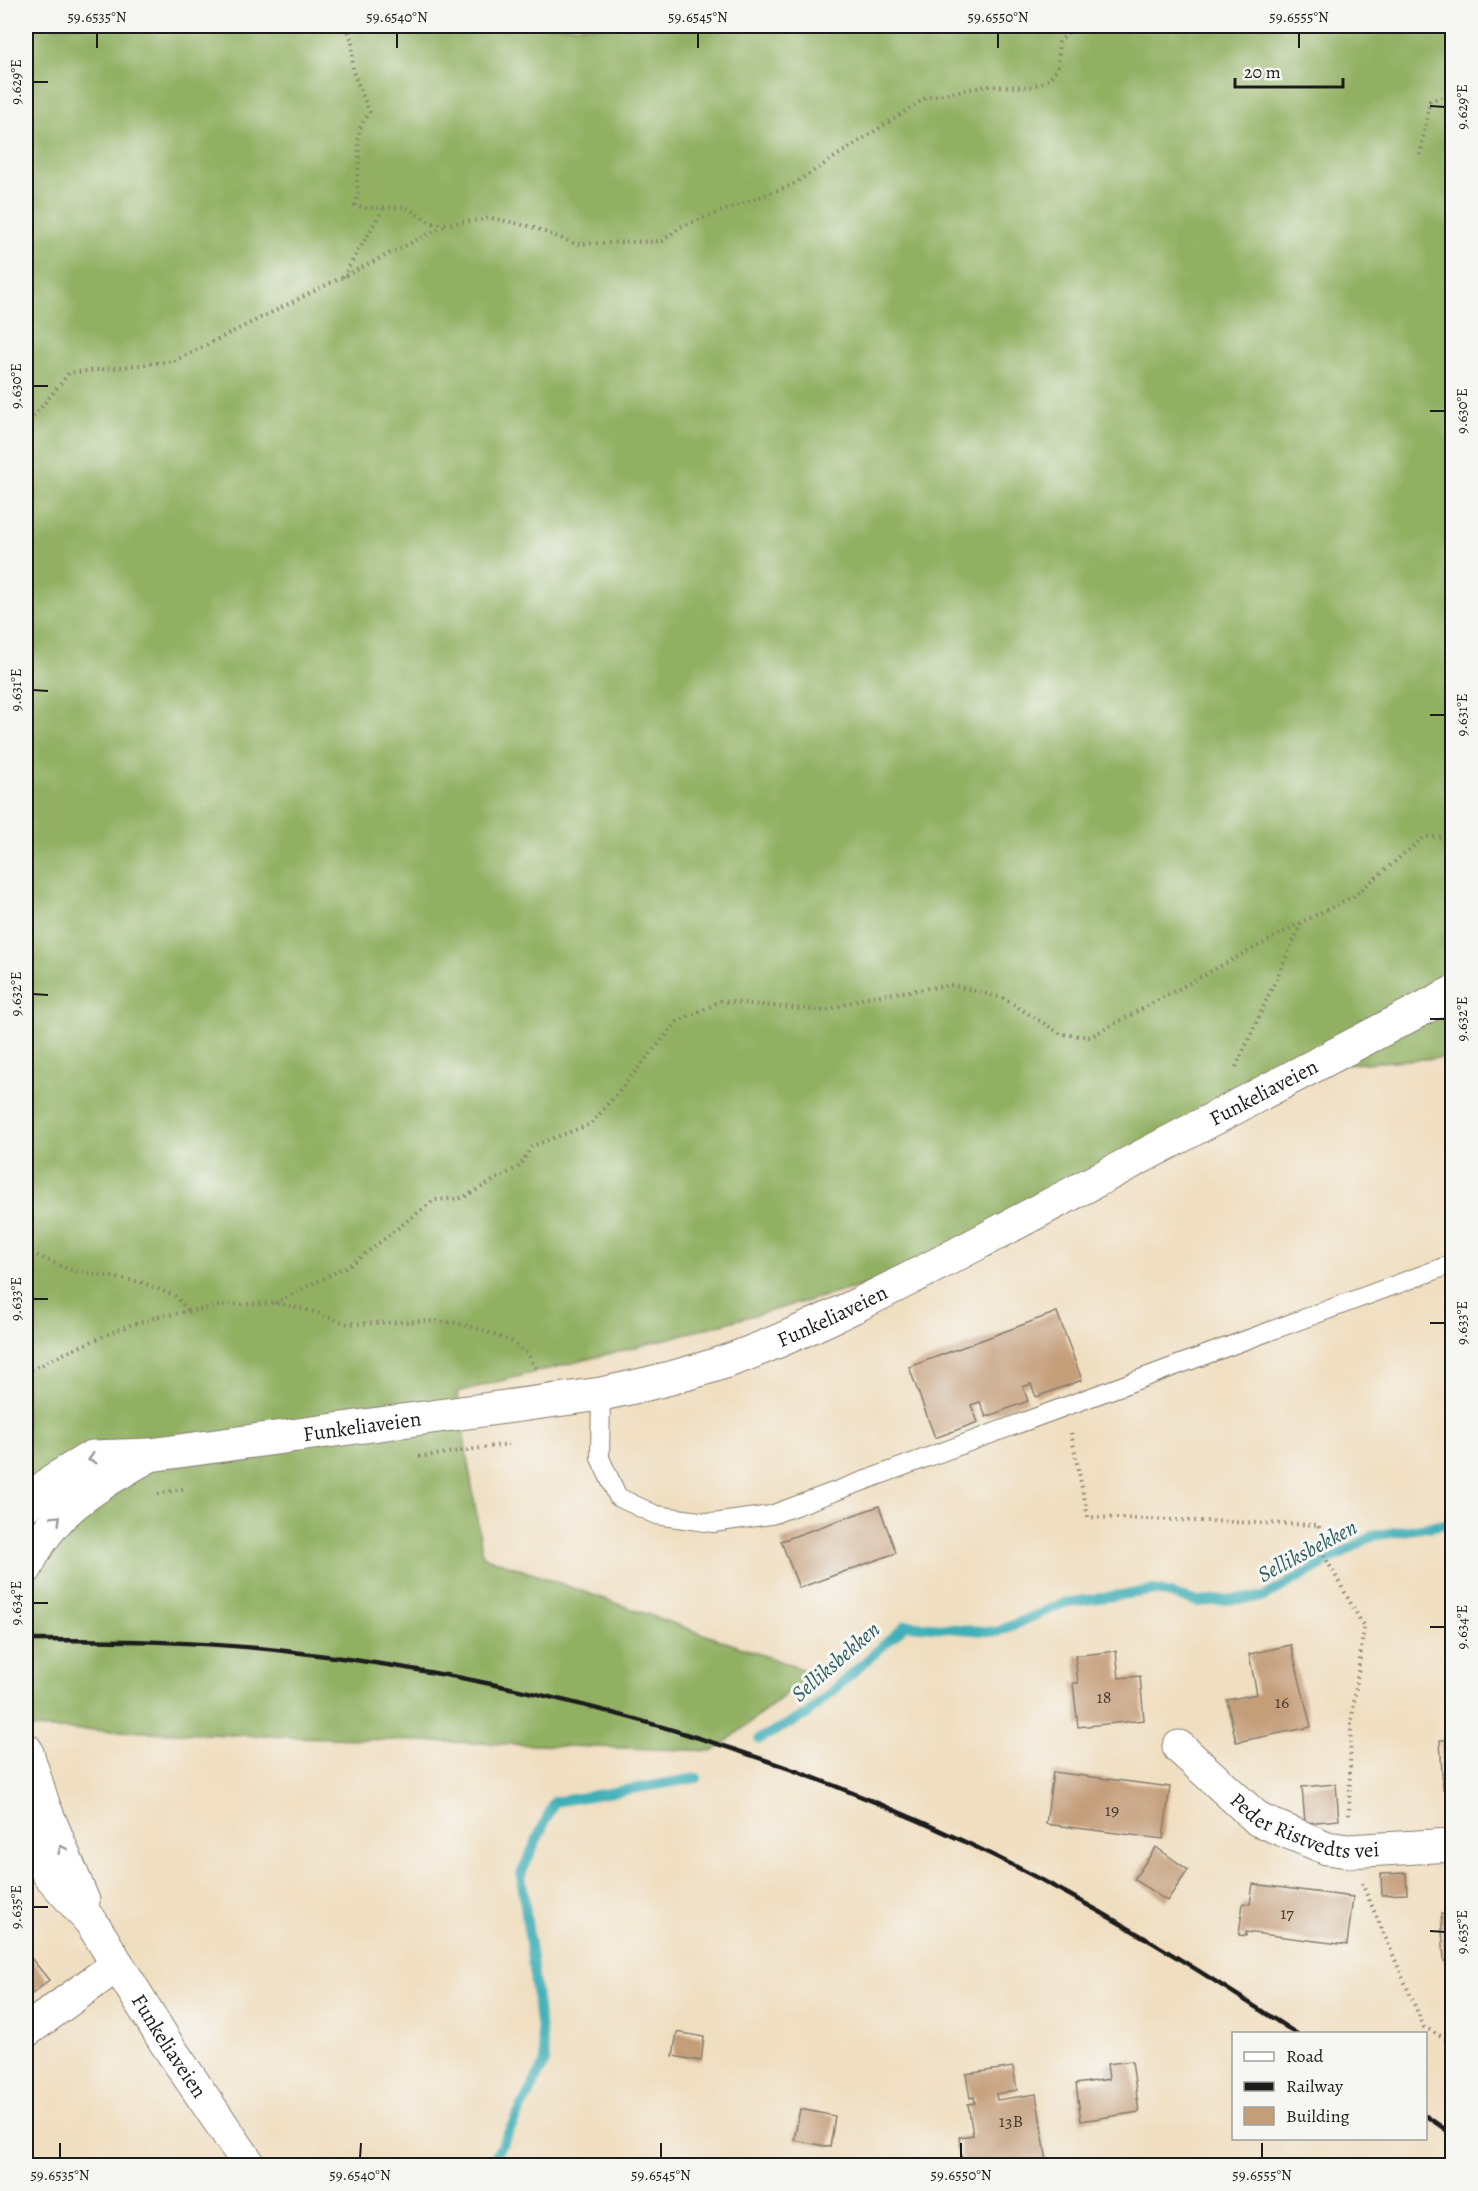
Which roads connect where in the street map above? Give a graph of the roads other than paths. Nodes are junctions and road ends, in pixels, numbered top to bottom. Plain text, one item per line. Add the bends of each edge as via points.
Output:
1 (1452, 993) edge
2 (1452, 1264) edge
3 (601, 1394) junction
4 (150, 1455) junction
5 (26, 1505) edge
6 (26, 1568) edge
7 (1179, 1747) dead end
8 (26, 1750) edge
9 (26, 1830) edge
10 (1452, 1845) edge
11 (92, 1923) junction
12 (117, 1965) junction
13 (26, 2031) edge
14 (250, 2166) edge

1 - 3 street, Funkeliaveien via 821,1322 700,1370
2 - 3 lane via 771,1515 713,1523 656,1515 618,1497 600,1458
3 - 4 street, Funkeliaveien
4 -> 5 street, Funkeliaveien via 92,1457 52,1480
6 -> 4 street, Funkeliaveien via 35,1546 58,1517 99,1485
7 - 10 street, Peder Ristvedts vei via 1259,1820 1327,1848 1348,1851
11 -> 8 street, Funkeliaveien via 44,1807
9 - 11 street, Funkeliaveien via 48,1873
11 - 12 street, Funkeliaveien
12 - 13 street
12 - 14 street, Funkeliaveien

